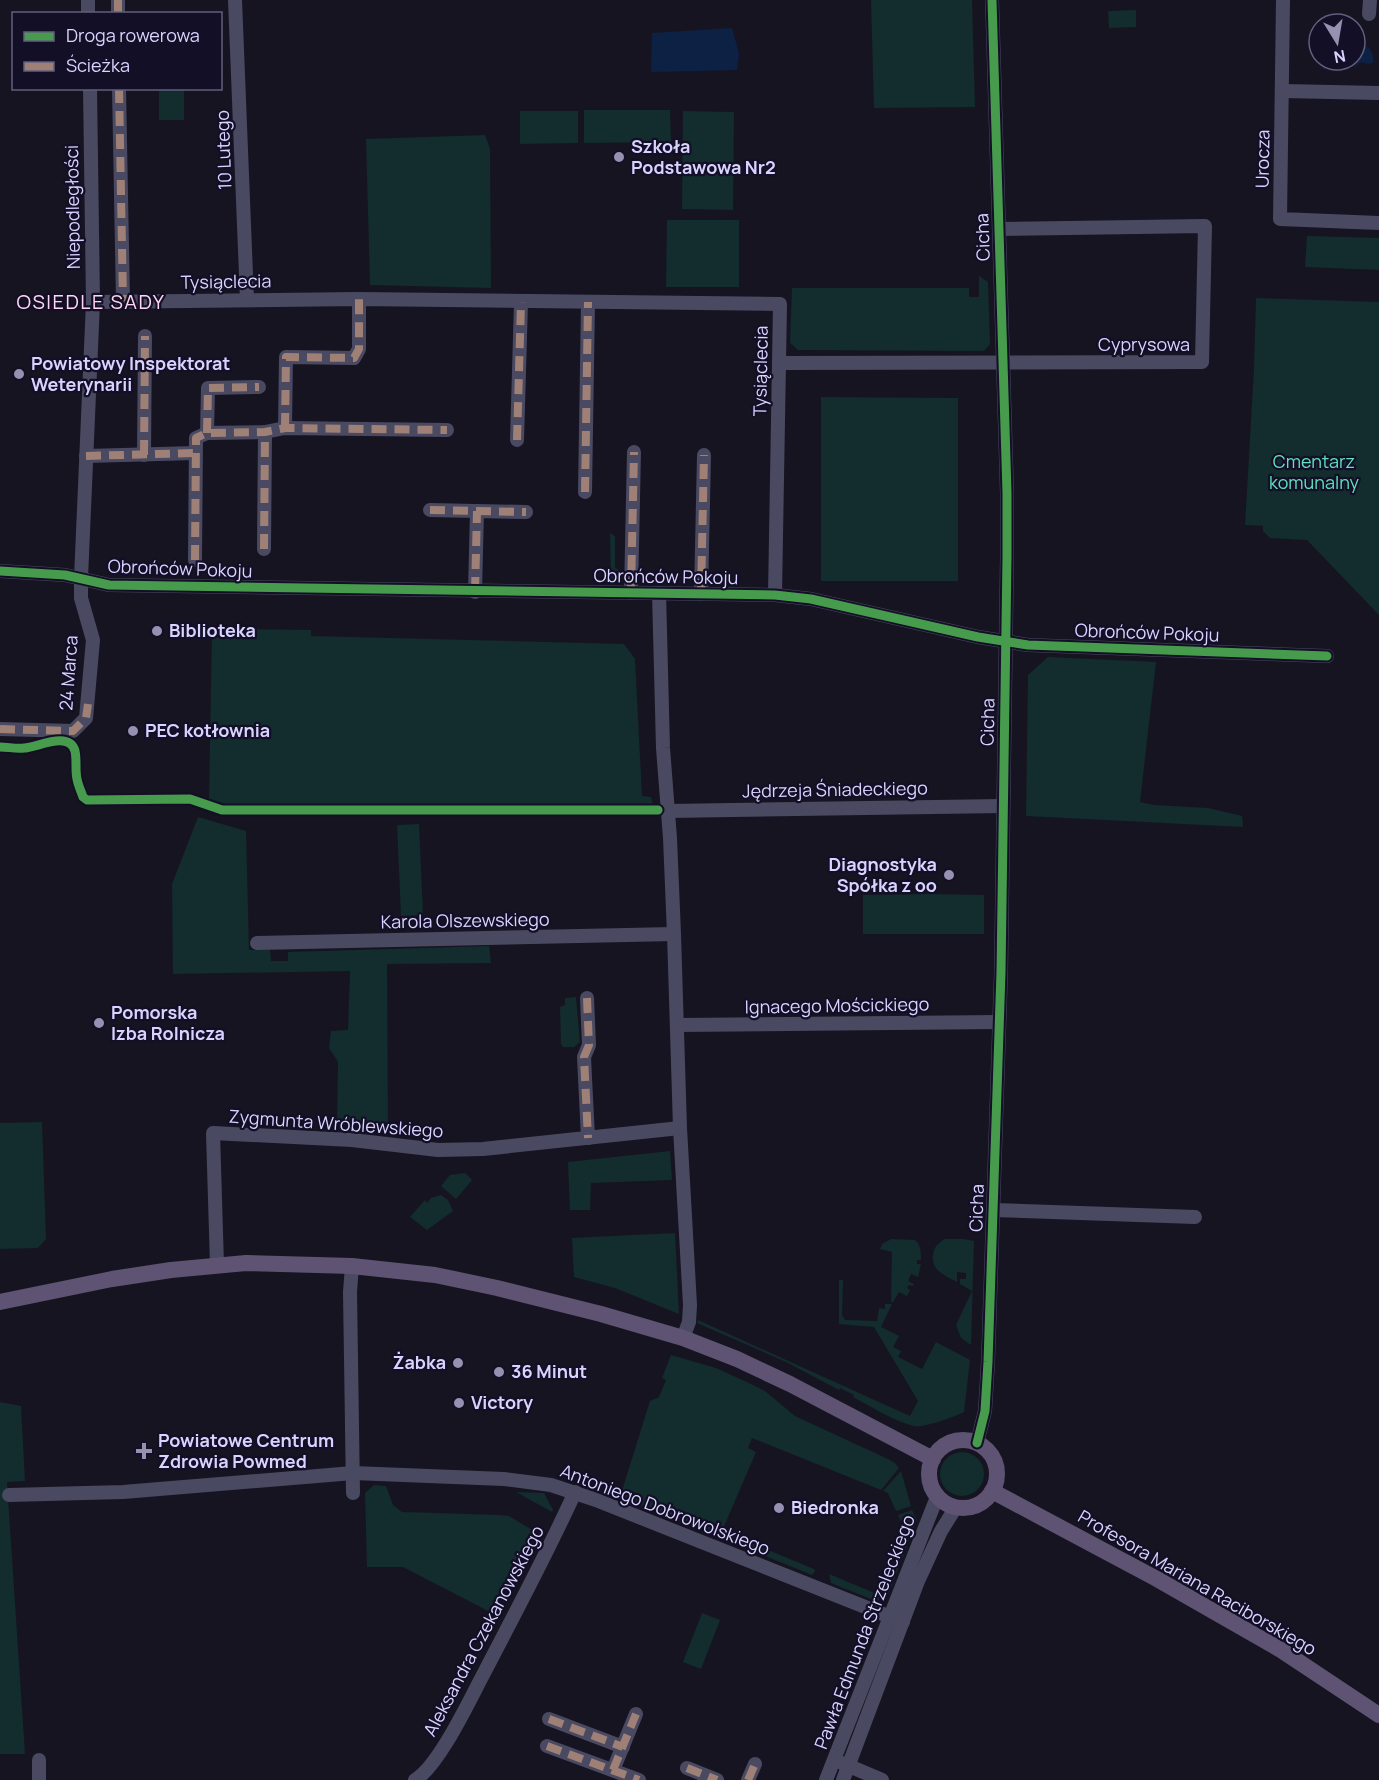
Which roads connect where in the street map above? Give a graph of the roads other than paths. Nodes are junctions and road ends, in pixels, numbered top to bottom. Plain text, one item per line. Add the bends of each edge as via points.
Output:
1 (235, 0) edge
2 (992, 0) edge
3 (1283, 0) edge
4 (90, 90) edge
5 (119, 90) edge
6 (1283, 91) junction
7 (1379, 93) edge
8 (1379, 223) edge
9 (999, 229) junction
10 (359, 299) junction
11 (247, 300) junction
12 (123, 301) junction
13 (93, 302) junction
14 (521, 302) junction
15 (588, 302) junction
16 (145, 336) dead end
17 (780, 363) junction
18 (1004, 363) junction
19 (259, 387) dead end
20 (285, 428) junction
21 (447, 430) dead end
22 (265, 432) junction
23 (207, 433) junction
24 (517, 440) dead end
25 (634, 452) dead end
26 (195, 453) junction
27 (144, 455) junction
28 (704, 455) dead end
29 (86, 456) junction
30 (585, 492) dead end
31 (430, 510) dead end
32 (477, 511) junction
33 (526, 512) dead end
34 (264, 549) dead end
35 (195, 560) dead end
36 (0, 571) edge
37 (81, 578) junction
38 (475, 592) junction
39 (631, 593) junction
40 (658, 593) junction
41 (701, 594) junction
42 (775, 595) junction
43 (1005, 642) junction
44 (1327, 656) dead end
45 (0, 729) edge
46 (1003, 806) junction
47 (668, 811) junction
48 (674, 934) junction
49 (257, 943) dead end
50 (587, 998) dead end
51 (998, 1022) junction
52 (677, 1026) junction
53 (680, 1128) junction
54 (588, 1138) junction
55 (993, 1210) junction
56 (1195, 1217) dead end
57 (217, 1265) junction
58 (352, 1266) junction
59 (0, 1302) edge
60 (683, 1338) junction
61 (977, 1443) junction
62 (933, 1459) junction
63 (353, 1473) junction
64 (992, 1491) junction
65 (575, 1492) junction
66 (353, 1493) dead end
67 (9, 1496) dead end
68 (938, 1497) junction
69 (956, 1508) junction
70 (897, 1619) junction
71 (636, 1714) dead end
72 (1379, 1715) edge
73 (549, 1719) dead end
74 (547, 1746) dead end
75 (623, 1747) junction
76 (39, 1760) dead end
77 (834, 1760) junction
78 (755, 1764) dead end
79 (848, 1766) junction
80 (687, 1768) dead end
81 (613, 1770) junction
82 (419, 1779) edge
83 (39, 1780) edge
84 (639, 1780) edge
85 (717, 1780) edge
86 (748, 1780) edge
87 (826, 1780) edge
88 (843, 1780) edge
89 (882, 1780) edge

1 - 11 street, 10 Lutego
2 - 9 street, Cicha
3 - 6 street, Urocza
4 - 13 street, Niepodległości
5 - 12 street
6 - 7 street
6 - 8 street, Urocza via 1280,219
9 - 18 street, Cicha
9 - 18 street, Cyprysowa via 1205,226 1202,362
10 - 11 street, Tysiąclecia
10 - 14 street, Tysiąclecia
10 - 20 street via 359,349 354,358 286,357
11 - 12 street, Tysiąclecia
12 - 13 street, Tysiąclecia
13 - 29 street, Niepodległości
14 - 15 street, Tysiąclecia
14 - 24 street
15 - 17 street, Tysiąclecia via 780,304
15 - 30 street
16 - 27 street
17 - 18 street, Cyprysowa
17 - 42 street, Tysiąclecia
18 - 43 street, Cicha
19 - 23 street via 208,388
20 - 21 street
20 - 22 street
22 - 23 street
22 - 34 street, Obrońców Pokoju
23 - 26 street via 196,438
25 - 39 street, Obrońców Pokoju
26 - 27 street
26 - 35 street, Obrońców Pokoju
27 - 29 street
28 - 41 street, Obrońców Pokoju
29 - 37 street, Niepodległości
31 - 32 street
32 - 33 street
32 - 38 street
36 - 37 street, Obrońców Pokoju
37 - 38 street, Obrońców Pokoju via 109,585
37 - 45 street, 24 Marca via 81,598 93,640 86,718 73,731
38 - 39 street, Obrońców Pokoju
39 - 40 street, Obrońców Pokoju
40 - 41 street, Obrońców Pokoju
40 - 47 street
41 - 42 street, Obrońców Pokoju
42 - 43 street, Obrońców Pokoju via 811,599
43 - 44 street, Obrońców Pokoju
43 - 46 street, Cicha
46 - 47 street, Jędrzeja Śniadeckiego
46 - 51 street, Cicha
47 - 48 street
48 - 49 street, Karola Olszewskiego
48 - 52 street
50 - 54 street via 590,1045 584,1057
51 - 52 street, Ignacego Mościckiego
51 - 55 street, Cicha
52 - 53 street
53 - 54 street, Zygmunta Wróblewskiego
53 - 60 street via 690,1305
54 - 57 street, Zygmunta Wróblewskiego via 447,1150 352,1140 213,1133
55 - 56 street
55 - 61 street, Cicha via 987,1396
57 - 58 main road via 267,1262
57 - 59 main road via 112,1279
58 - 60 main road via 435,1275 497,1288
58 - 63 street
60 - 62 main road via 790,1384
61 - 62 main road via 967,1440 947,1444
61 - 64 main road via 986,1449 997,1469
62 - 68 main road via 929,1479
63 - 65 street, Antoniego Dobrowolskiego via 504,1479
63 - 66 street
63 - 67 street, Antoniego Dobrowolskiego via 123,1492
64 - 69 main road via 977,1505
64 - 72 main road, Profesora Mariana Raciborskiego via 1281,1650
65 - 70 street, Antoniego Dobrowolskiego
65 - 82 street, Aleksandra Czekanowskiego via 470,1699 439,1754
68 - 69 main road
68 - 70 street, Pawła Edmunda Strzeleckiego
69 - 70 street, Pawła Edmunda Strzeleckiego
70 - 77 street, Pawła Edmunda Strzeleckiego
70 - 79 street, Pawła Edmunda Strzeleckiego
71 - 75 street
73 - 75 street
74 - 81 street
75 - 81 street
76 - 83 street
77 - 79 street
77 - 87 street, Pawła Edmunda Strzeleckiego
78 - 86 street
79 - 88 street, Pawła Edmunda Strzeleckiego
79 - 89 street
80 - 85 street
81 - 84 street

